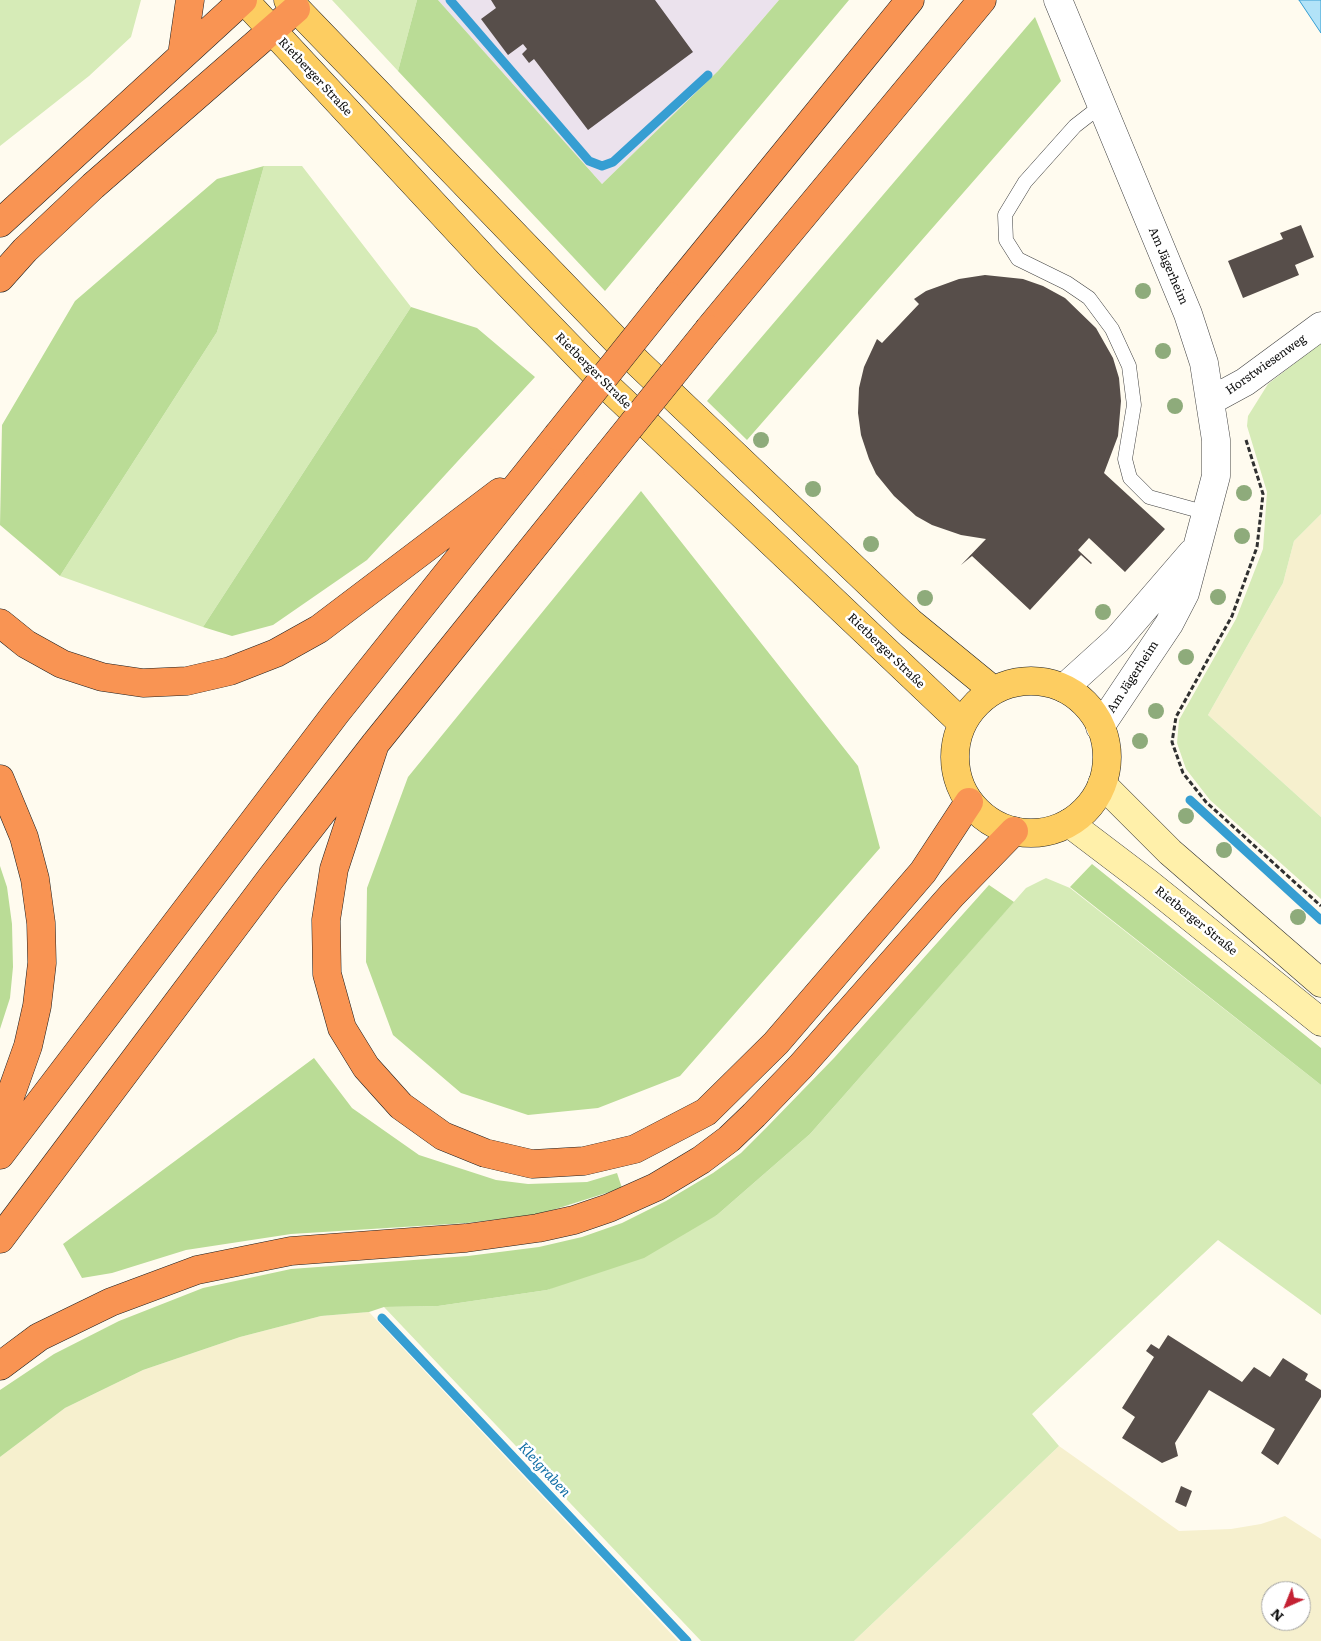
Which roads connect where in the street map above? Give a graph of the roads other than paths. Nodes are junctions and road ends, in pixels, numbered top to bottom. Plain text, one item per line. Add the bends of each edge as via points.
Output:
1 (190, 0) edge
2 (243, 0) edge
3 (982, 0) edge
4 (1058, 0) edge
5 (292, 4) edge
6 (904, 7) edge
7 (272, 31) junction
8 (182, 55) junction
9 (1102, 106) junction
10 (0, 223) edge
11 (0, 278) edge
12 (1321, 326) edge
13 (1210, 401) junction
14 (533, 466) junction
15 (1207, 513) junction
16 (1199, 544) junction
17 (0, 623) edge
18 (1064, 688) junction
19 (993, 690) junction
20 (962, 723) junction
21 (1100, 727) junction
22 (375, 744) junction
23 (0, 779) edge
24 (1102, 784) junction
25 (969, 802) junction
26 (1069, 823) junction
27 (1014, 831) junction
28 (1321, 983) edge
29 (1321, 1022) edge
30 (0, 1125) edge
31 (0, 1155) edge
32 (0, 1239) edge
33 (0, 1366) edge

1 - 8 highway
2 - 7 main road, Rietberger Straße
2 - 8 highway
3 - 22 highway, bridge via 709,329
4 - 9 street, Am Jägerheim
5 - 7 highway
5 - 19 main road via 644,370 910,622
6 - 14 highway, bridge
7 - 11 highway via 93,186
7 - 20 main road, Rietberger Straße via 610,389
8 - 10 highway
9 - 13 street, Am Jägerheim via 1188,314 1204,363
9 - 15 lane via 1075,126 1025,182 1005,215 1006,240 1018,259 1067,283 1089,298 1112,329 1129,366 1134,405 1125,460 1130,478 1149,497
12 - 13 street, Horstwiesenweg via 1246,382
13 - 15 street, Am Jägerheim via 1216,440 1216,476
14 - 17 highway via 319,629 276,653 230,671 187,681 143,684 102,677 62,664 26,644
14 - 31 highway via 336,713
15 - 16 street, Am Jägerheim
16 - 18 street, Am Jägerheim via 1117,640
16 - 21 street, Am Jägerheim via 1185,593 1169,624
18 - 19 main road via 1041,681 1016,682
18 - 21 main road via 1086,705
19 - 20 main road via 975,704
20 - 25 main road via 954,750 957,777
21 - 24 main road via 1106,746
22 - 25 highway via 334,869 326,920 327,974 342,1028 366,1066 401,1106 443,1136 485,1153 532,1164 584,1162 635,1149 706,1112 776,1043 923,872
22 - 32 highway
23 - 30 highway via 24,837 35,879 42,955 37,1006 28,1046
24 - 26 main road via 1083,813
24 - 28 street via 1170,852
25 - 27 main road via 989,821
26 - 27 main road via 1042,832
26 - 29 street, Rietberger Straße
27 - 33 highway via 748,1121 701,1160 656,1186 609,1208 538,1228 466,1238 291,1251 197,1270 103,1306 39,1338

